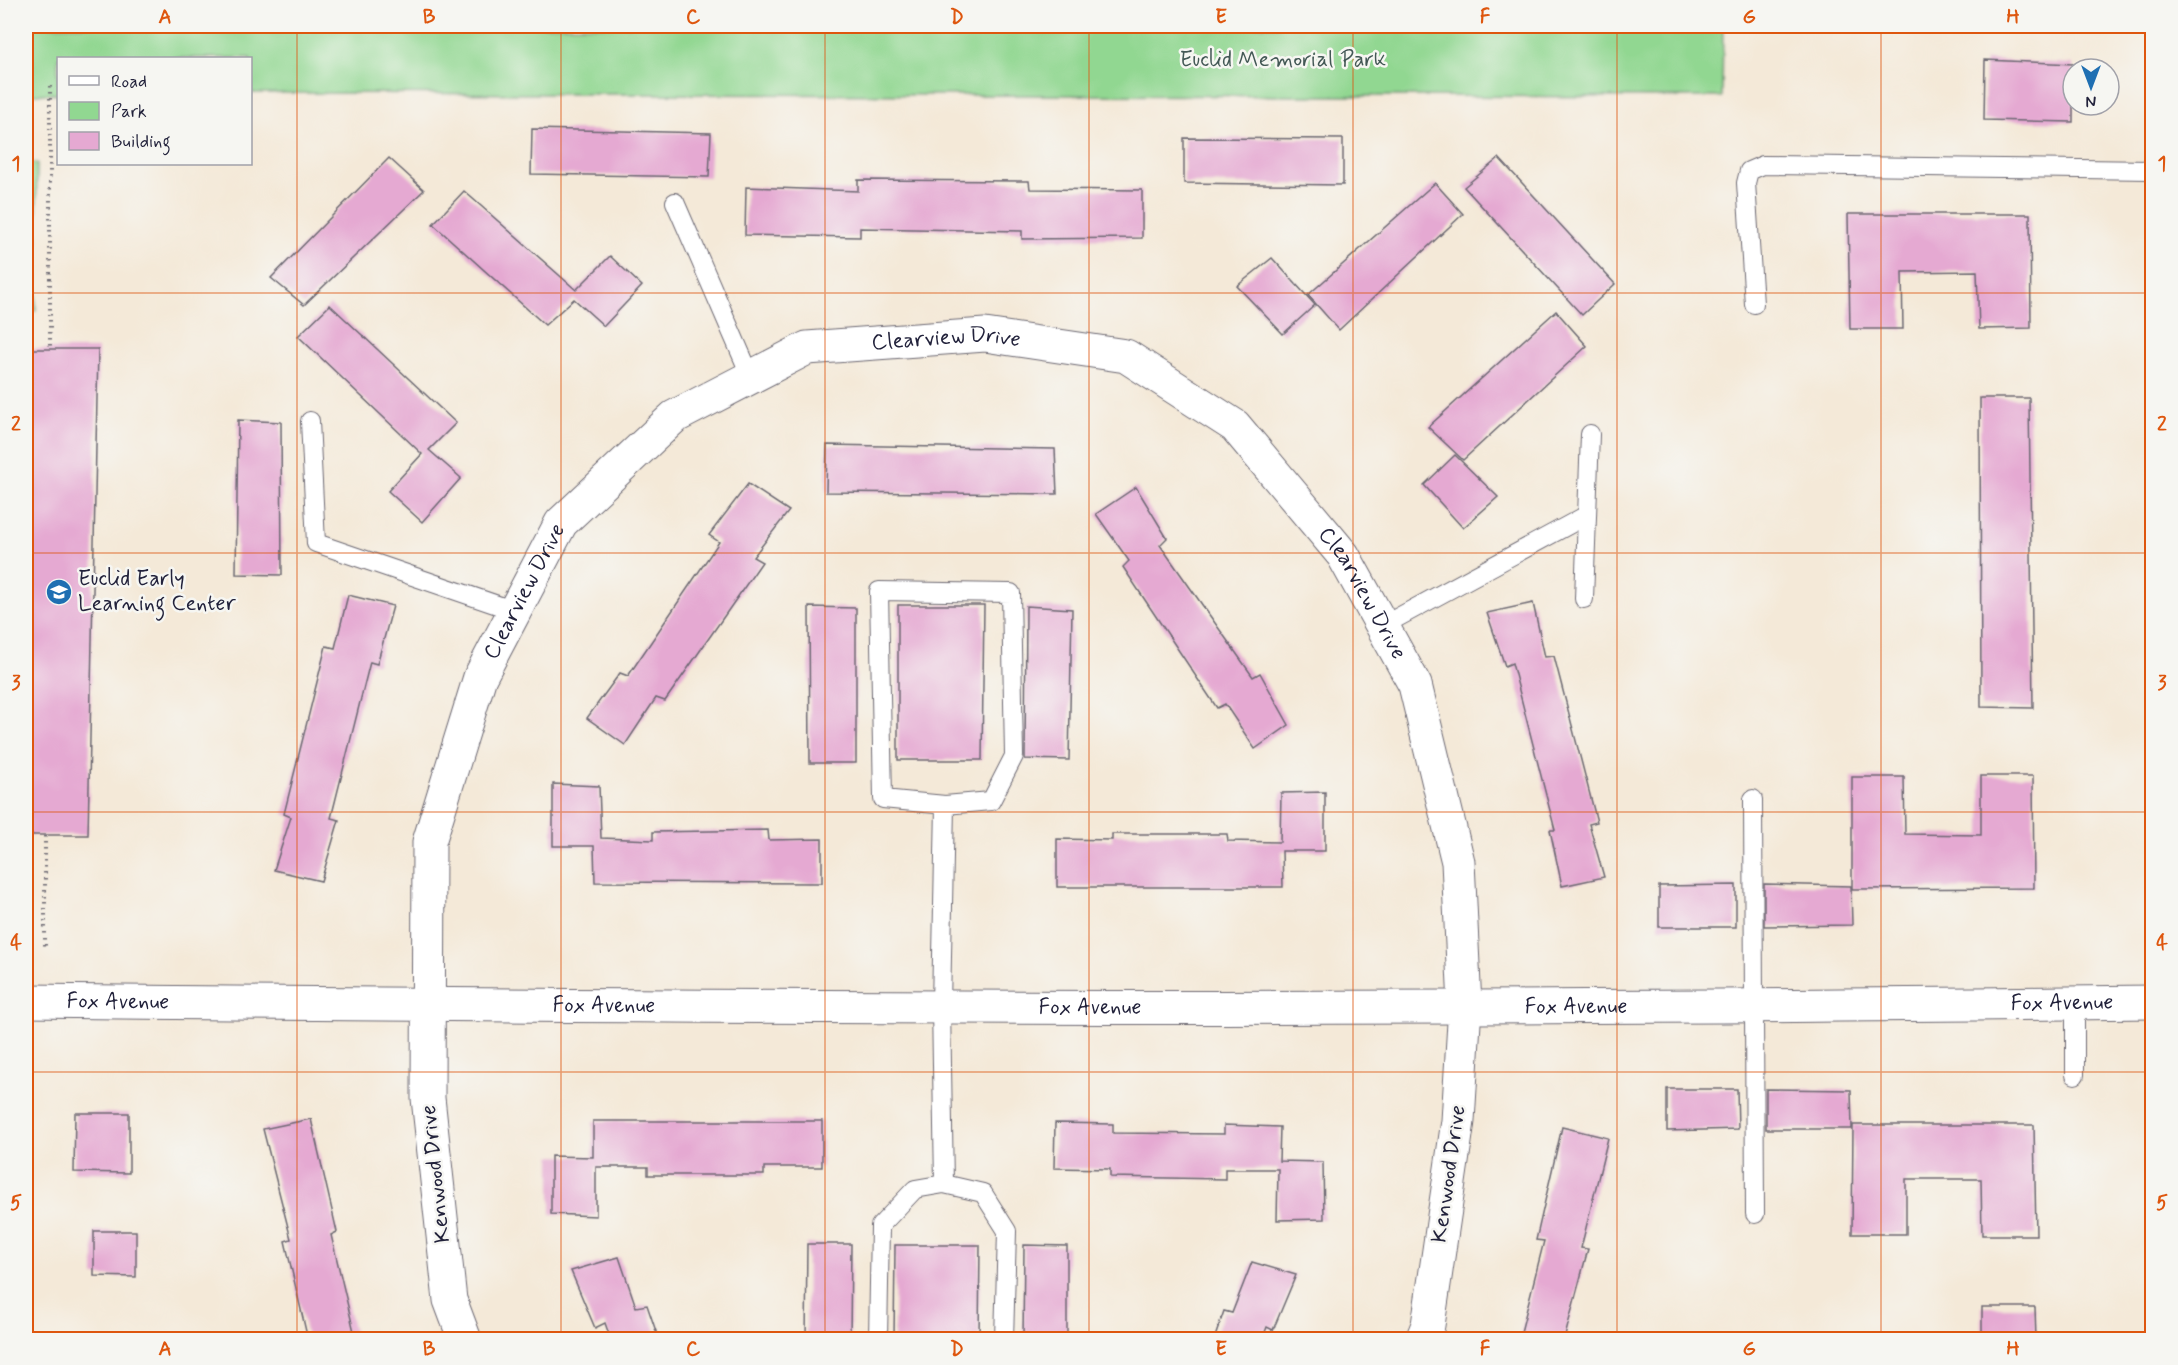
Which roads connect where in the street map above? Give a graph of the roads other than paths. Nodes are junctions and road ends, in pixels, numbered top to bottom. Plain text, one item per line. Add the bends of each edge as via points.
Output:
1 (2152, 170) edge
2 (675, 202) dead end
3 (1754, 304) dead end
4 (751, 377) junction
5 (310, 421) dead end
6 (1590, 434) dead end
7 (1585, 516) junction
8 (1584, 599) dead end
9 (514, 611) junction
10 (1382, 626) junction
11 (1753, 799) dead end
12 (945, 805) junction
13 (26, 1000) edge
14 (2075, 1002) junction
15 (2152, 1002) edge
16 (1753, 1004) junction
17 (428, 1006) junction
18 (941, 1006) junction
19 (1465, 1006) junction
20 (2075, 1075) dead end
21 (944, 1184) junction
22 (1755, 1214) dead end
23 (465, 1340) edge
24 (878, 1340) edge
25 (1005, 1340) edge
26 (1422, 1340) edge

1 - 3 lane via 1763,165 1749,171 1746,183
2 - 4 lane
4 - 9 street, Clearview Drive via 674,417 561,523
4 - 10 street, Clearview Drive via 807,348 985,335 1126,356 1235,426 1343,555
5 - 9 lane via 316,543
6 - 7 lane
7 - 8 lane
7 - 10 lane
9 - 17 street, Clearview Drive via 480,677 429,842
10 - 19 street, Clearview Drive via 1415,685 1458,862
11 - 16 lane
12 - 12 lane via 991,801 1014,756 1011,593 879,591 883,799
12 - 18 lane
13 - 17 street, Fox Avenue
14 - 15 street, Fox Avenue
14 - 16 street, Fox Avenue
14 - 20 lane
16 - 19 street, Fox Avenue
16 - 22 lane
17 - 18 street, Fox Avenue
17 - 23 street, Kenwood Drive via 428,1098 450,1300
18 - 19 street, Fox Avenue
18 - 21 lane
19 - 26 street, Kenwood Drive via 1458,1121 1428,1325
21 - 24 lane via 915,1189 880,1227
21 - 25 lane via 983,1193 1007,1231

